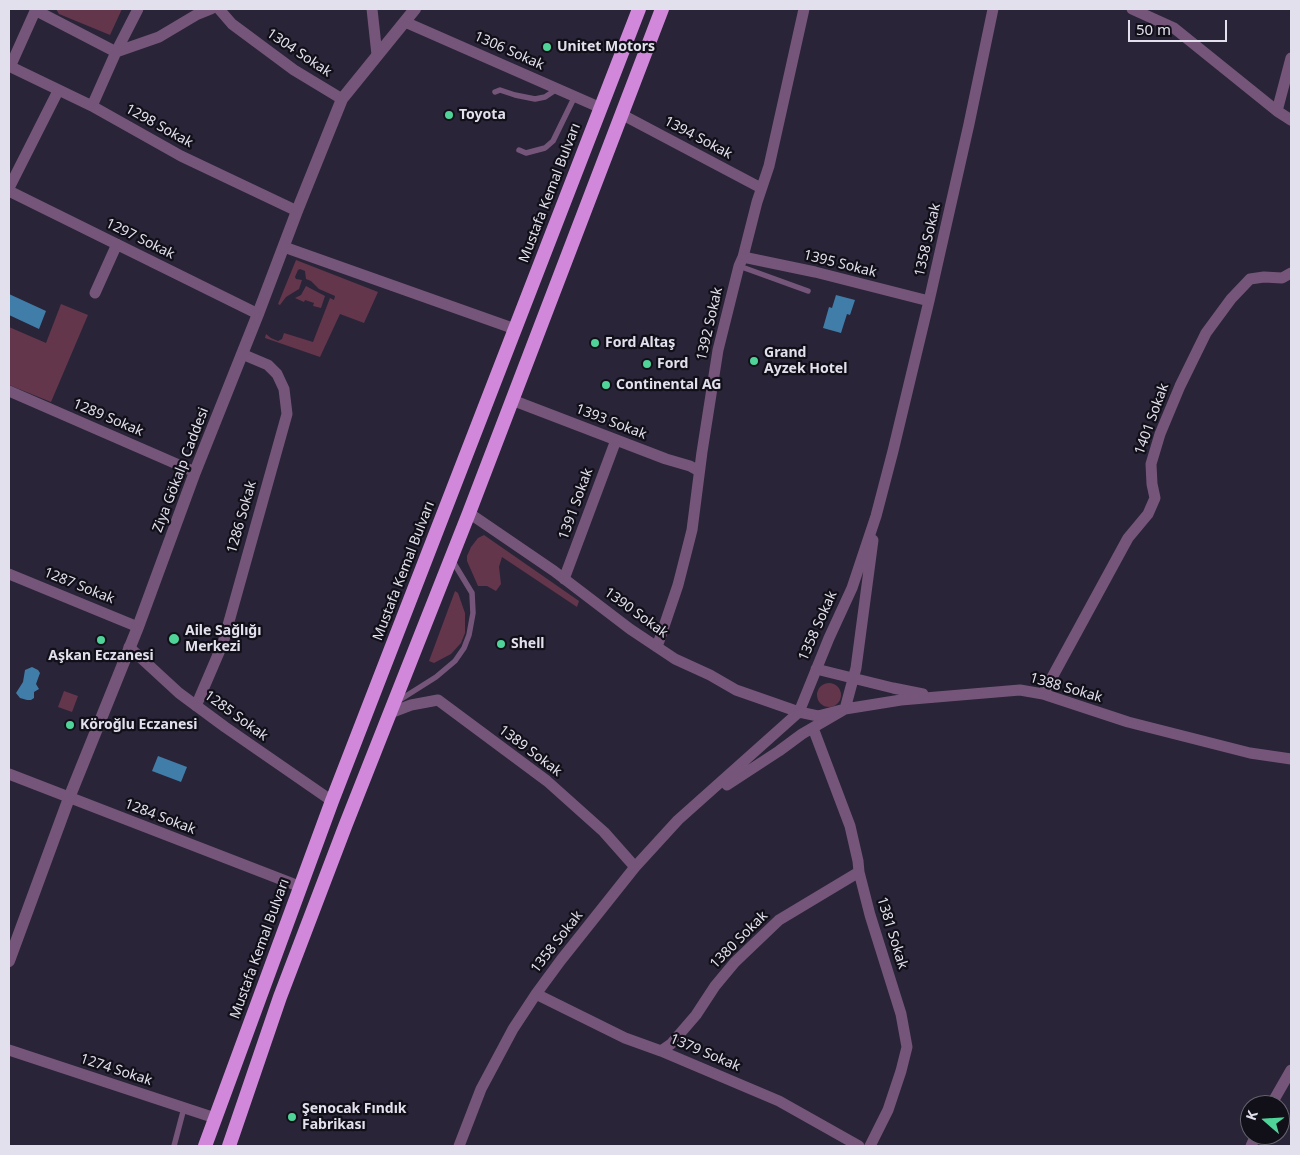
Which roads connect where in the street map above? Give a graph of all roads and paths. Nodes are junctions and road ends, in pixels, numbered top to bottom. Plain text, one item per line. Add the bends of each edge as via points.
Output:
1 (138, 9) edge
2 (211, 9) edge
3 (219, 9) edge
4 (372, 9) edge
5 (415, 9) edge
6 (639, 9) edge
7 (662, 9) edge
8 (804, 9) edge
9 (993, 9) edge
10 (35, 10) edge
11 (1137, 10) edge
12 (405, 22) junction
13 (116, 52) junction
14 (377, 55) junction
15 (1291, 58) edge
16 (10, 66) edge
17 (557, 89) junction
18 (58, 90) junction
19 (495, 92) dead end
20 (575, 96) junction
21 (342, 99) junction
22 (92, 106) junction
23 (601, 108) junction
24 (1276, 111) junction
25 (621, 114) junction
26 (1291, 120) edge
27 (519, 150) dead end
28 (761, 188) junction
29 (9, 190) edge
30 (297, 211) junction
31 (117, 244) junction
32 (284, 247) junction
33 (741, 261) junction
34 (1291, 273) edge
35 (808, 291) dead end
36 (95, 293) dead end
37 (929, 301) junction
38 (258, 314) junction
39 (515, 329) junction
40 (242, 354) junction
41 (9, 391) edge
42 (512, 400) junction
43 (616, 440) junction
44 (699, 471) junction
45 (195, 472) junction
46 (469, 513) junction
47 (876, 516) junction
48 (451, 558) junction
49 (9, 574) edge
50 (564, 578) junction
51 (138, 627) junction
52 (130, 647) junction
53 (657, 647) junction
54 (816, 669) junction
55 (854, 678) junction
56 (1043, 694) junction
57 (937, 696) junction
58 (196, 706) junction
59 (392, 708) junction
60 (845, 708) junction
61 (799, 712) junction
62 (813, 728) junction
63 (1291, 759) edge
64 (9, 774) edge
65 (69, 798) junction
66 (332, 801) junction
67 (700, 802) junction
68 (635, 867) junction
69 (859, 872) junction
70 (301, 888) junction
71 (9, 961) edge
72 (536, 994) junction
73 (9, 1050) edge
74 (661, 1051) junction
75 (1291, 1070) edge
76 (1277, 1095) edge
77 (184, 1108) junction
78 (215, 1118) junction
79 (174, 1146) edge
80 (205, 1146) edge
81 (229, 1146) edge
82 (459, 1146) edge
83 (859, 1146) edge
84 (870, 1146) edge

1 - 13 street
2 - 13 street via 159,37
3 - 21 street, 1304 Sokak via 232,24 294,70
4 - 14 street
5 - 12 street, Ziya Gökalp Caddesi
6 - 23 highway, Mustafa Kemal Bulvarı
7 - 25 highway
8 - 28 street, 1392 Sokak
9 - 37 street, 1358 Sokak
10 - 13 street
10 - 16 street
11 - 24 street via 1180,32
12 - 14 street, Ziya Gökalp Caddesi
12 - 17 street, 1306 Sokak
13 - 22 street
14 - 21 street, Ziya Gökalp Caddesi
15 - 24 street
16 - 18 street, 1298 Sokak
17 - 19 lane via 535,99 500,90
17 - 20 street, 1306 Sokak
18 - 22 street, 1298 Sokak
18 - 29 street
20 - 23 street, 1306 Sokak
20 - 27 lane via 553,141 545,148 526,153
21 - 30 street, Ziya Gökalp Caddesi
22 - 30 street, 1298 Sokak via 181,156
23 - 39 highway, Mustafa Kemal Bulvarı
24 - 26 street
25 - 28 street, 1394 Sokak
25 - 42 highway
28 - 33 street, 1392 Sokak
29 - 31 street, 1297 Sokak
30 - 32 street, Ziya Gökalp Caddesi
31 - 36 street
31 - 38 street, 1297 Sokak
32 - 38 street, Ziya Gökalp Caddesi
32 - 39 street
33 - 35 lane
33 - 37 street, 1395 Sokak via 815,272
33 - 44 street, 1392 Sokak via 718,350
34 - 56 street, 1401 Sokak via 1282,278 1250,279 1206,333 1160,434 1151,464 1155,498 1148,514 1124,546
37 - 47 street, 1358 Sokak
38 - 40 street, Ziya Gökalp Caddesi
39 - 66 highway, Mustafa Kemal Bulvarı
40 - 45 street, Ziya Gökalp Caddesi
40 - 58 street, 1286 Sokak via 268,365 277,374 284,389 287,414 223,643
41 - 45 street, 1289 Sokak
42 - 43 street, 1393 Sokak
42 - 46 highway
43 - 44 street, 1393 Sokak
43 - 50 street, 1391 Sokak
44 - 53 street, 1392 Sokak via 692,530
45 - 51 street, Ziya Gökalp Caddesi
46 - 48 highway
46 - 50 street, 1390 Sokak
47 - 54 street, 1358 Sokak via 852,588
47 - 55 street
48 - 59 highway
48 - 59 lane via 472,593 473,613 464,648 436,678
49 - 51 street, 1287 Sokak
50 - 53 street, 1390 Sokak
51 - 52 street, Ziya Gökalp Caddesi
52 - 58 street, 1285 Sokak
52 - 65 street, Ziya Gökalp Caddesi
53 - 61 street, 1390 Sokak via 736,690
54 - 55 street
54 - 61 street, 1358 Sokak
55 - 57 street
55 - 60 street
56 - 57 street, 1388 Sokak via 1020,690
56 - 63 street, 1388 Sokak via 1128,722 1250,753
57 - 60 street, 1388 Sokak
58 - 66 street, 1285 Sokak
59 - 68 street, 1389 Sokak via 438,700 547,781 604,832
59 - 81 highway via 280,997
60 - 61 street, 1388 Sokak via 818,716
60 - 62 street
61 - 67 street, 1358 Sokak
62 - 67 street
62 - 69 street, 1381 Sokak via 850,826
64 - 65 street, 1284 Sokak
65 - 70 street, 1284 Sokak
65 - 71 street, Ziya Gökalp Caddesi
66 - 70 highway, Mustafa Kemal Bulvarı
67 - 68 street, 1358 Sokak via 678,820
68 - 72 street, 1358 Sokak
69 - 74 street, 1380 Sokak via 779,920 736,962 696,1015
69 - 84 street, 1381 Sokak via 901,1014 906,1047 888,1110
70 - 78 highway, Mustafa Kemal Bulvarı
72 - 74 street, 1379 Sokak via 625,1038
72 - 82 street, 1358 Sokak via 481,1089
73 - 77 street, 1274 Sokak
74 - 83 street, 1379 Sokak via 779,1101
75 - 76 street
77 - 78 street, 1274 Sokak
77 - 79 lane
78 - 80 highway, Mustafa Kemal Bulvarı

